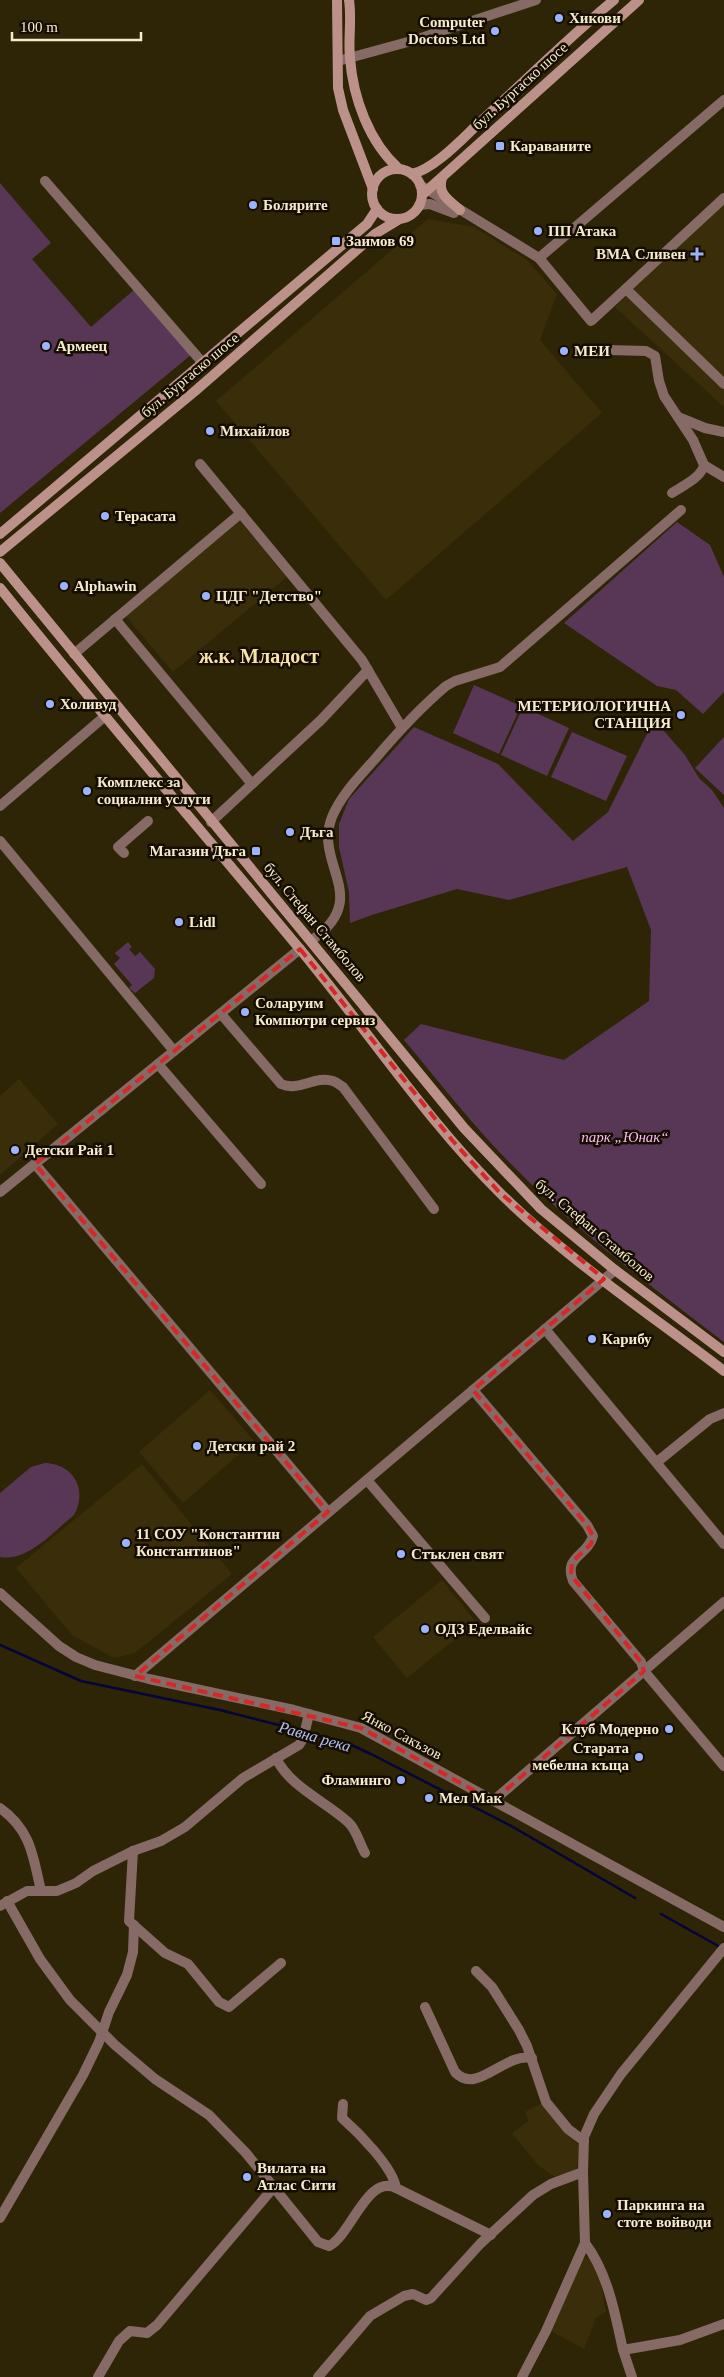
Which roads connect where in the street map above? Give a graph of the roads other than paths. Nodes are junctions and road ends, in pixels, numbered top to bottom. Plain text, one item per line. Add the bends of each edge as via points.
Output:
1 (337, 0) edge
2 (350, 0) edge
3 (536, 0) edge
4 (638, 0) edge
5 (610, 2) edge
6 (350, 58) junction
7 (338, 61) junction
8 (724, 100) edge
9 (399, 169) junction
10 (412, 174) junction
11 (442, 178) junction
12 (45, 180) dead end
13 (373, 188) junction
14 (423, 190) junction
15 (724, 198) edge
16 (419, 205) junction
17 (377, 209) junction
18 (460, 210) junction
19 (398, 220) junction
20 (486, 225) junction
21 (539, 258) junction
22 (626, 289) junction
23 (608, 350) dead end
24 (202, 362) junction
25 (724, 384) edge
26 (678, 417) junction
27 (724, 432) edge
28 (200, 464) dead end
29 (704, 465) junction
30 (724, 477) edge
31 (672, 493) dead end
32 (681, 510) dead end
33 (241, 513) junction
34 (0, 534) edge
35 (0, 552) edge
36 (0, 563) edge
37 (0, 588) edge
38 (115, 619) junction
39 (74, 654) junction
40 (368, 670) junction
41 (104, 718) junction
42 (402, 728) junction
43 (252, 784) junction
44 (0, 806) edge
45 (148, 821) dead end
46 (211, 822) junction
47 (0, 841) edge
48 (124, 853) dead end
49 (312, 940) junction
50 (300, 949) junction
51 (221, 1014) junction
52 (174, 1051) junction
53 (158, 1064) junction
54 (35, 1164) junction
55 (261, 1184) dead end
56 (0, 1192) edge
57 (434, 1209) dead end
58 (615, 1270) junction
59 (604, 1280) junction
60 (545, 1329) junction
61 (724, 1352) edge
62 (724, 1371) edge
63 (473, 1390) junction
64 (724, 1413) edge
65 (657, 1462) junction
66 (367, 1480) junction
67 (328, 1512) junction
68 (724, 1544) edge
69 (0, 1592) edge
70 (724, 1602) edge
71 (485, 1618) dead end
72 (644, 1671) junction
73 (135, 1676) junction
74 (308, 1719) junction
75 (276, 1758) junction
76 (724, 1766) edge
77 (492, 1801) junction
78 (0, 1808) edge
79 (133, 1851) junction
80 (365, 1853) dead end
81 (40, 1891) junction
82 (3, 1904) edge
83 (134, 1925) junction
84 (724, 1927) edge
85 (724, 1948) edge
86 (280, 1963) dead end
87 (476, 1971) dead end
88 (425, 2007) dead end
89 (103, 2032) junction
90 (532, 2058) junction
91 (343, 2104) dead end
92 (584, 2141) junction
93 (582, 2172) junction
94 (274, 2187) junction
95 (396, 2188) junction
96 (0, 2218) edge
97 (490, 2234) junction
98 (585, 2243) junction
99 (724, 2324) edge
100 (623, 2350) junction
101 (98, 2377) edge
102 (318, 2377) edge
103 (522, 2377) edge
104 (632, 2377) edge

1 - 7 main road
2 - 6 main road
3 - 6 street
4 - 11 main road, бул. Бургаско шосе
5 - 10 main road, бул. Бургаско шосе via 464,137 435,162
6 - 7 street
6 - 9 main road via 354,86 364,117 379,145
7 - 13 main road via 338,88 343,110
8 - 21 street
9 - 10 main road
9 - 13 main road via 382,174
10 - 14 main road
11 - 14 main road, бул. Бургаско шосе
11 - 18 main road via 439,186 442,194
12 - 24 street
13 - 17 main road
14 - 16 main road
14 - 18 street
15 - 22 street
16 - 19 main road via 410,215
16 - 20 street via 430,204
17 - 19 main road via 383,215
17 - 24 main road, бул. Бургаско шосе via 367,224
18 - 20 street
19 - 35 main road, бул. Бургаско шосе via 383,228 205,383
20 - 21 street
21 - 22 street via 591,321
22 - 25 street
23 - 26 street via 646,351 655,356 664,396
24 - 34 main road, бул. Бургаско шосе
26 - 27 street
26 - 29 street
28 - 33 street
29 - 30 street
29 - 31 street via 694,479
32 - 42 street via 500,667 446,686
33 - 38 street
33 - 40 street
36 - 39 main road, бул. Стефан Стамболов
37 - 41 main road, бул. Стефан Стамболов
38 - 39 street
38 - 43 street
39 - 46 main road, бул. Стефан Стамболов
40 - 42 street
40 - 43 street via 321,720
41 - 44 street
41 - 50 main road, бул. Стефан Стамболов
42 - 49 street via 354,782 331,819 328,833 341,892 340,908 333,922
43 - 46 street
45 - 48 street via 118,847
46 - 49 main road, бул. Стефан Стамболов
47 - 52 street
49 - 50 main road
49 - 58 main road, бул. Стефан Стамболов via 464,1128 541,1209
50 - 51 street
50 - 59 main road, бул. Стефан Стамболов via 452,1140 499,1192
51 - 52 street
51 - 57 street via 281,1084 290,1088 323,1080 343,1087
52 - 53 street
53 - 54 street
53 - 55 street
54 - 56 street
54 - 67 street
58 - 59 street
58 - 61 main road, бул. Стефан Стамболов
59 - 60 street
59 - 62 main road, бул. Стефан Стамболов
60 - 63 street
60 - 65 street
63 - 66 street
63 - 72 street via 587,1525 593,1536 591,1544 572,1562 573,1581 642,1662
64 - 65 street via 710,1419
65 - 68 street
66 - 67 street
66 - 71 street
67 - 73 street
69 - 73 street, Янко Сакъзов via 59,1646 76,1657
70 - 72 street
72 - 76 street
72 - 77 street
73 - 74 street, Янко Сакъзов
74 - 75 street via 299,1745
74 - 77 street, Янко Сакъзов via 331,1718 361,1728
75 - 79 street via 242,1778 185,1827
75 - 80 street via 289,1776 349,1823
77 - 84 street, Янко Сакъзов
78 - 81 street via 22,1828 30,1843
79 - 81 street via 76,1883 57,1891
79 - 83 street via 129,1921
81 - 82 street via 27,1892
82 - 89 street via 70,2000
83 - 86 street via 165,1953 188,1964 218,2002 229,2007
83 - 89 street via 126,1975
85 - 92 street via 621,2074 588,2124
87 - 90 street via 497,1995
88 - 90 street via 455,2072 462,2079 476,2079 516,2058
89 - 94 street via 155,2079 209,2115
89 - 96 street via 79,2082
90 - 92 street via 546,2102
91 - 95 street via 342,2118 384,2164 395,2180
92 - 93 street
93 - 97 street via 532,2195
93 - 98 street
94 - 95 street via 318,2242 329,2246 347,2230 374,2190 384,2184
94 - 101 street via 157,2324 147,2333 130,2330 123,2336
95 - 97 street
97 - 102 street via 431,2298 426,2300 413,2294 404,2296 370,2316
98 - 100 street via 602,2273
98 - 103 street
99 - 100 street via 680,2340
100 - 104 street

